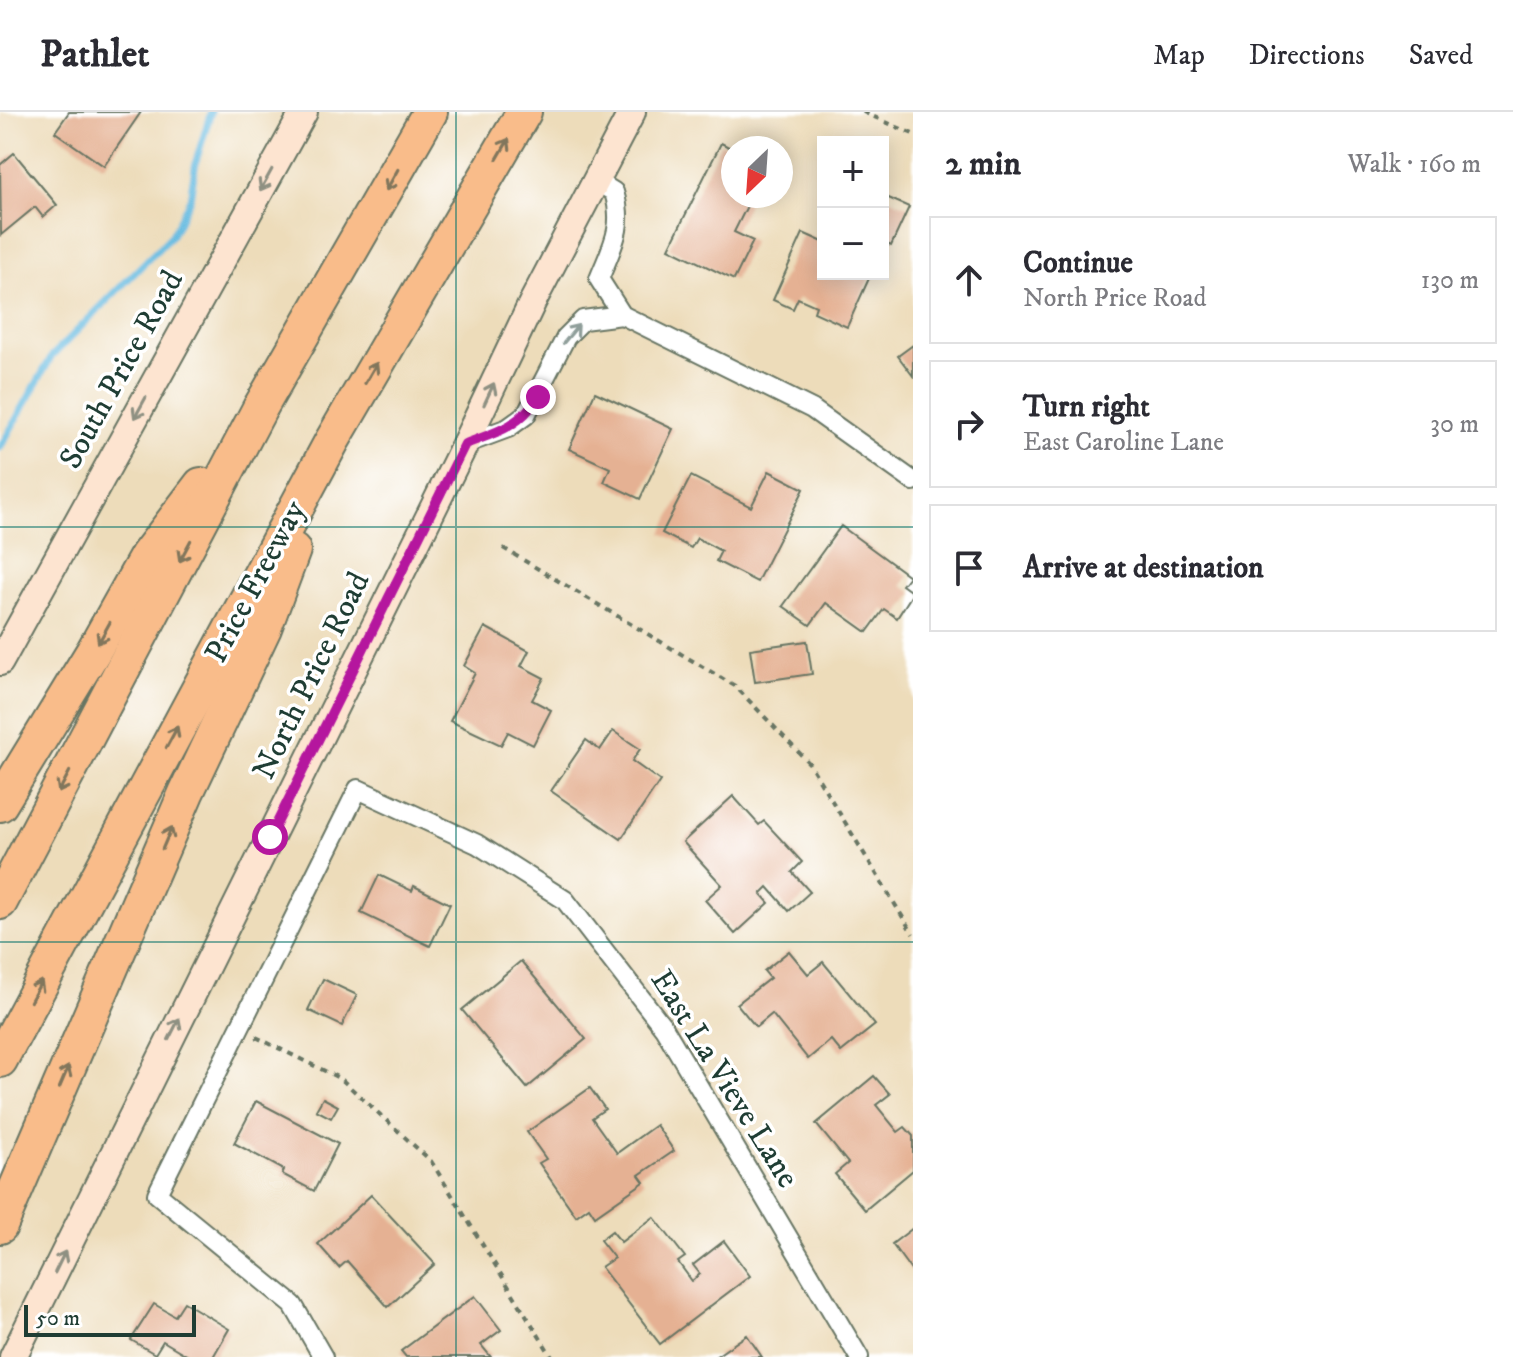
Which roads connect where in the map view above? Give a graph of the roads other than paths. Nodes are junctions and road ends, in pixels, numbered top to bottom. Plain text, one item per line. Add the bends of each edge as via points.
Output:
1 (304, 112) edge
2 (430, 112) edge
3 (524, 112) edge
4 (632, 112) edge
5 (596, 181) junction
6 (622, 315) junction
7 (260, 408) junction
8 (332, 441) junction
9 (465, 444) junction
10 (913, 481) edge
11 (0, 662) edge
12 (0, 804) edge
13 (0, 902) edge
14 (0, 1060) edge
15 (0, 1226) edge
16 (13, 1357) edge
17 (323, 1357) edge
18 (859, 1357) edge

1 -> 11 main road, South Price Road
2 -> 7 highway
8 -> 3 highway, Price Freeway
4 - 5 main road, North Price Road
5 - 6 street via 614,192 619,211 618,234 599,279
9 -> 5 main road, North Price Road
9 -> 6 street via 508,428 526,415 566,337 583,320
6 - 10 street via 812,409
7 -> 12 highway via 147,556
7 -> 13 highway
14 -> 8 highway, Price Freeway
15 -> 8 highway via 186,793 264,628
16 -> 9 main road, North Price Road
17 - 18 street, East La Vieve Lane via 293,1305 157,1194 358,789 477,844 565,900 664,1028

